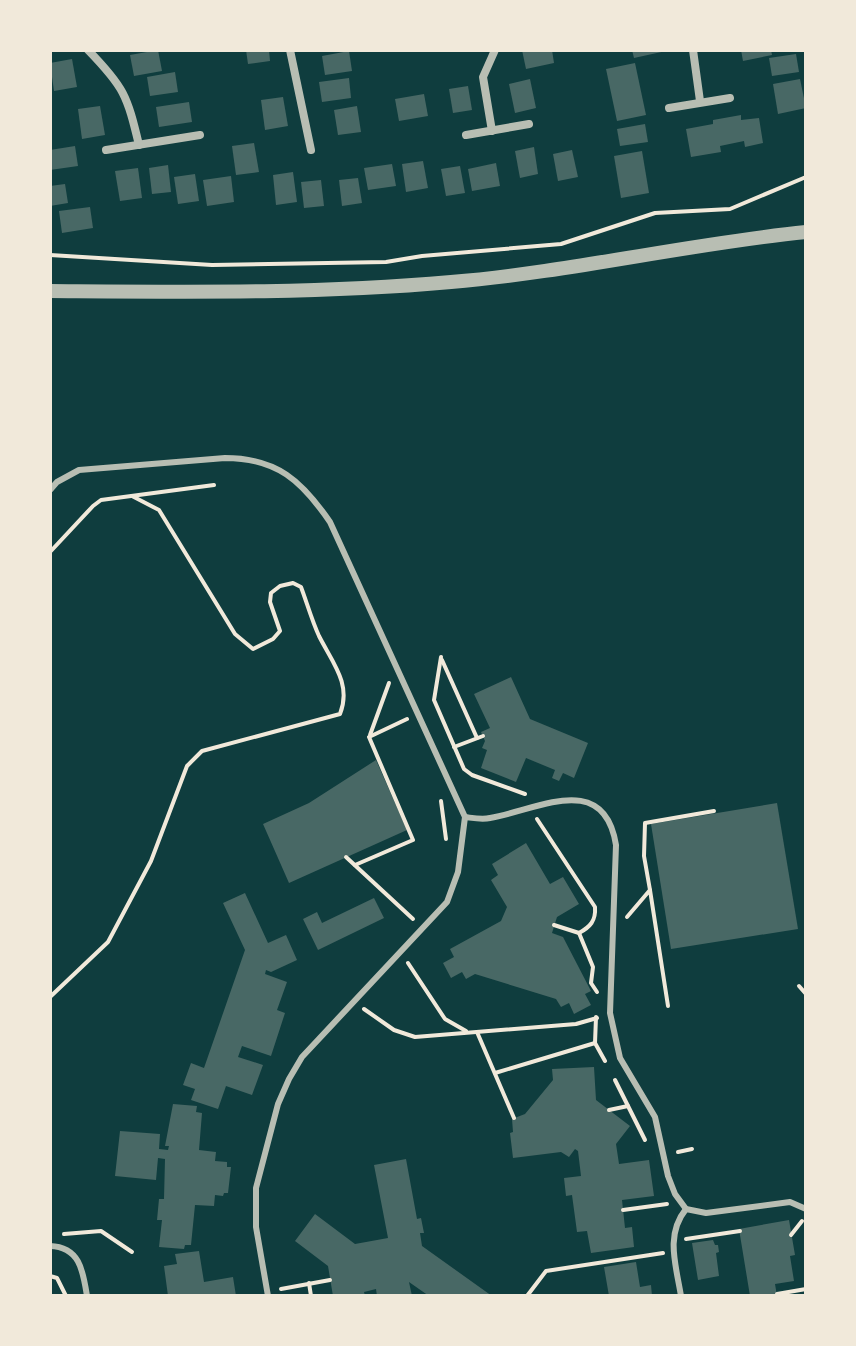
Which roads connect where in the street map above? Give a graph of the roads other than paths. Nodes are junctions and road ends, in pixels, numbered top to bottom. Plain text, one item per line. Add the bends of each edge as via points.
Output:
1 (88, 50) edge
2 (290, 50) edge
3 (495, 50) edge
4 (693, 50) edge
5 (730, 98) dead end
6 (700, 101) junction
7 (669, 108) dead end
8 (529, 124) dead end
9 (492, 131) junction
10 (200, 135) dead end
11 (466, 135) dead end
12 (139, 145) junction
13 (106, 150) dead end
14 (311, 150) dead end
15 (806, 232) edge
16 (50, 291) edge
17 (50, 490) edge
18 (465, 817) junction
19 (686, 1209) junction
20 (806, 1209) edge
21 (50, 1246) edge
22 (87, 1296) edge
23 (268, 1296) edge
24 (681, 1296) edge

1 - 12 street via 128,99
2 - 14 street
3 - 9 street via 483,77
4 - 6 street
5 - 6 street
6 - 7 street
8 - 9 street
9 - 11 street
10 - 12 street
12 - 13 street
15 - 16 street via 453,282 336,290
17 - 18 lane via 79,470 225,458 270,466 306,488 330,522
18 - 19 lane via 486,819 566,798 604,813 616,845 610,1013 620,1058 655,1117 668,1176
18 - 23 lane via 458,872 447,902 302,1057 278,1104 256,1188 256,1227
19 - 20 lane via 706,1213 790,1202
19 - 24 lane via 676,1221 672,1241
21 - 22 lane via 61,1246 79,1260

